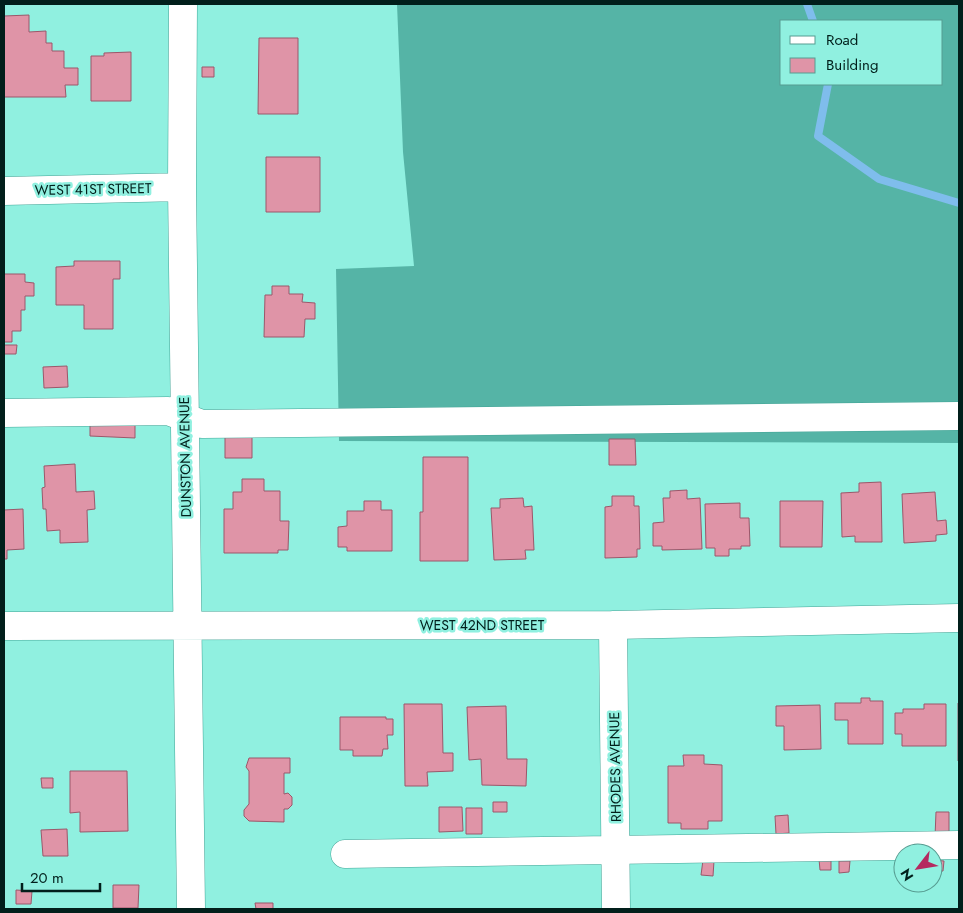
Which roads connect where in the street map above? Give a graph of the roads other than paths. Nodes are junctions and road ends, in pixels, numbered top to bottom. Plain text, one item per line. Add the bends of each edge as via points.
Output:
1 (183, 4) edge
2 (182, 187) junction
3 (4, 191) edge
4 (4, 413) edge
5 (959, 416) edge
6 (185, 418) junction
7 (959, 618) edge
8 (187, 625) junction
9 (613, 625) junction
10 (4, 626) edge
11 (959, 845) edge
12 (616, 850) junction
13 (345, 854) dead end
14 (191, 909) edge
15 (616, 909) edge

1 - 2 street, DUNSTON AVENUE
2 - 3 street, WEST 41ST STREET
2 - 6 street, DUNSTON AVENUE
4 - 6 street via 168,411
5 - 6 street via 202,424
6 - 8 street, DUNSTON AVENUE
7 - 9 street, WEST 42ND STREET
8 - 9 street, WEST 42ND STREET
8 - 10 street, WEST 42ND STREET
8 - 14 street, DUNSTON AVENUE
9 - 12 street, RHODES AVENUE
11 - 12 street
12 - 13 street
12 - 15 street, RHODES AVENUE

